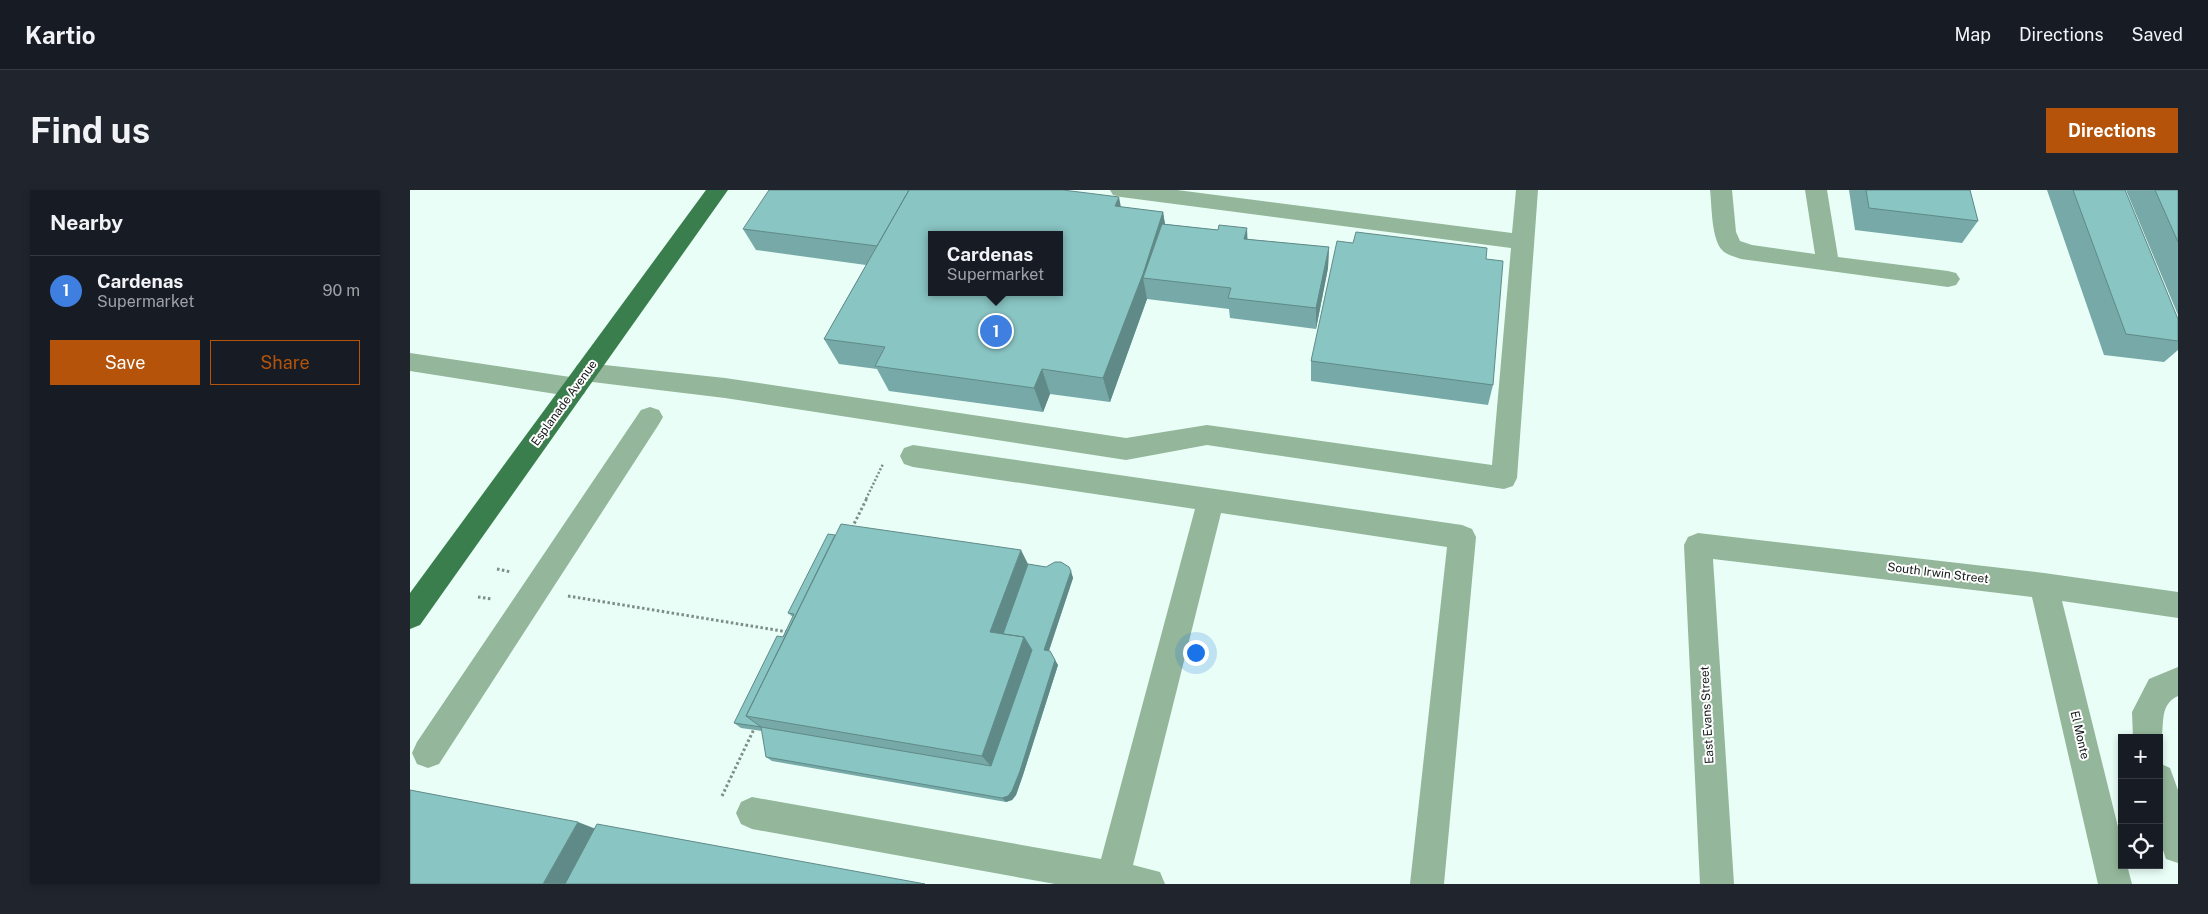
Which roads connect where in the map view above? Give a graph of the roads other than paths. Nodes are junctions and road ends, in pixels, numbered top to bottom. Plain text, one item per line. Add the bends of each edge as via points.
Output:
1 (717, 190) edge
2 (1527, 190) edge
3 (1721, 190) edge
4 (1816, 190) edge
5 (1134, 191) edge
6 (1523, 242) junction
7 (1828, 263) junction
8 (1948, 279) dead end
9 (410, 362) edge
10 (581, 380) junction
11 (650, 417) dead end
12 (913, 456) dead end
13 (1212, 500) junction
14 (1698, 545) joint
15 (2044, 586) junction
16 (2178, 605) edge
17 (410, 616) edge
18 (2178, 681) edge
19 (2148, 734) edge
20 (428, 753) dead end
21 (2163, 793) edge
22 (752, 813) dead end
23 (2178, 847) edge
24 (1113, 878) junction
25 (1148, 884) edge
26 (1427, 884) edge
27 (1717, 884) edge
28 (2115, 884) edge

1 - 10 main road, Esplanade Avenue
2 - 6 street
3 - 7 street via 1725,232 1731,246 1749,253
4 - 7 street
5 - 6 street
6 - 10 street via 1504,478 1207,435 1126,449 725,388
7 - 8 street
9 - 10 street
10 - 17 main road, Esplanade Avenue
11 - 20 street
12 - 13 street
13 - 24 street
13 - 26 street via 1462,537
14 - 15 street, South Irwin Street
14 - 27 street, East Evans Street
15 - 16 street, South Irwin Street
15 - 28 street, El Monte
18 - 19 street via 2160,689 2147,712
21 - 23 street
22 - 24 street
24 - 25 street

